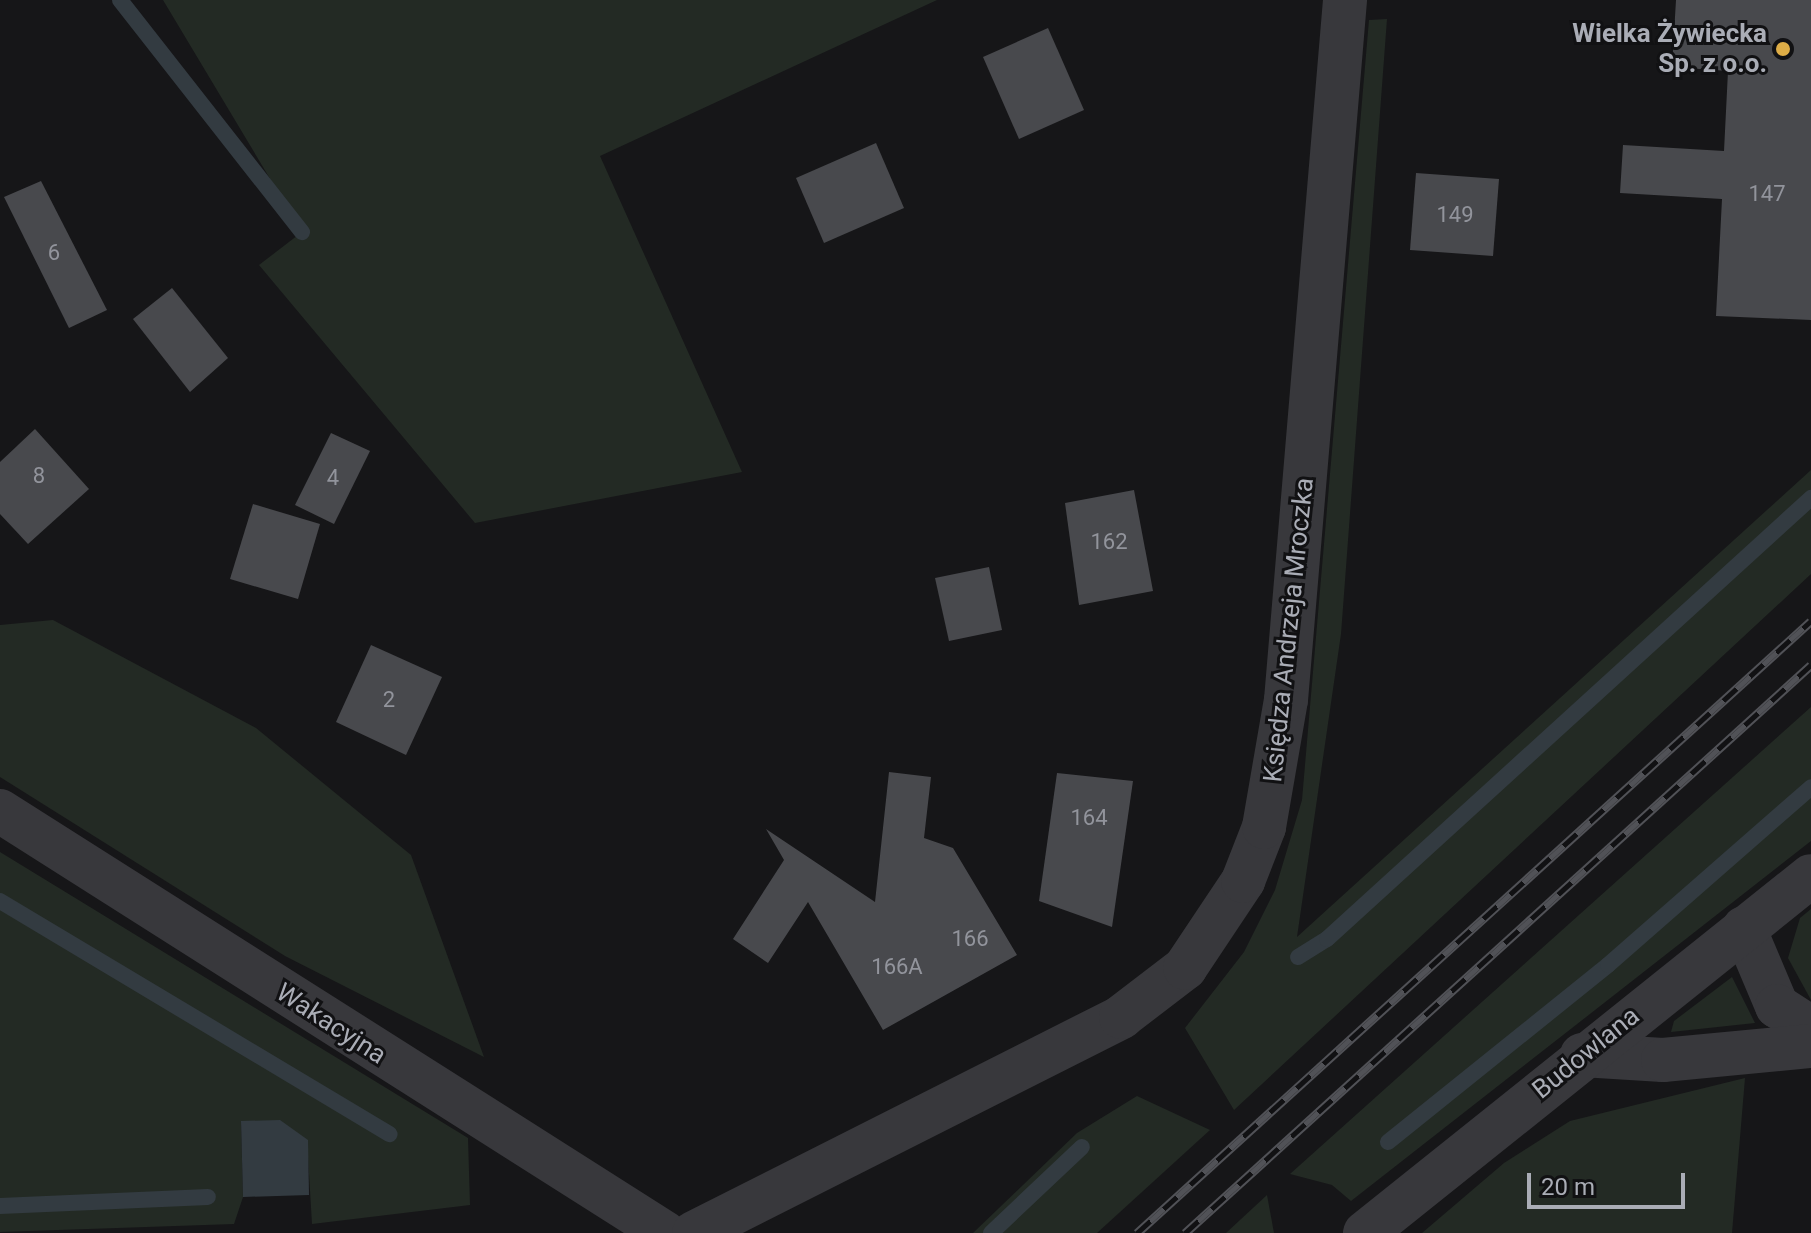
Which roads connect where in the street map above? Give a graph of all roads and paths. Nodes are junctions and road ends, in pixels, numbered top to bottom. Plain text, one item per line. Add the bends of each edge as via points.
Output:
1 (1345, 0) edge
2 (0, 811) edge
3 (1811, 876) edge
4 (1744, 928) junction
5 (1811, 1028) edge
6 (1811, 1046) edge
7 (1582, 1055) junction
8 (665, 1233) edge
9 (694, 1233) edge
10 (1365, 1233) edge

1 - 9 street, Księdza Andrzeja Mroczka via 1286,700 1264,827 1243,881 1185,968 1121,1017
2 - 8 street, Wakacyjna
3 - 4 street, Budowlana
4 - 5 street via 1777,1006
4 - 7 street, Budowlana
6 - 7 street via 1663,1060
7 - 10 street, Budowlana

